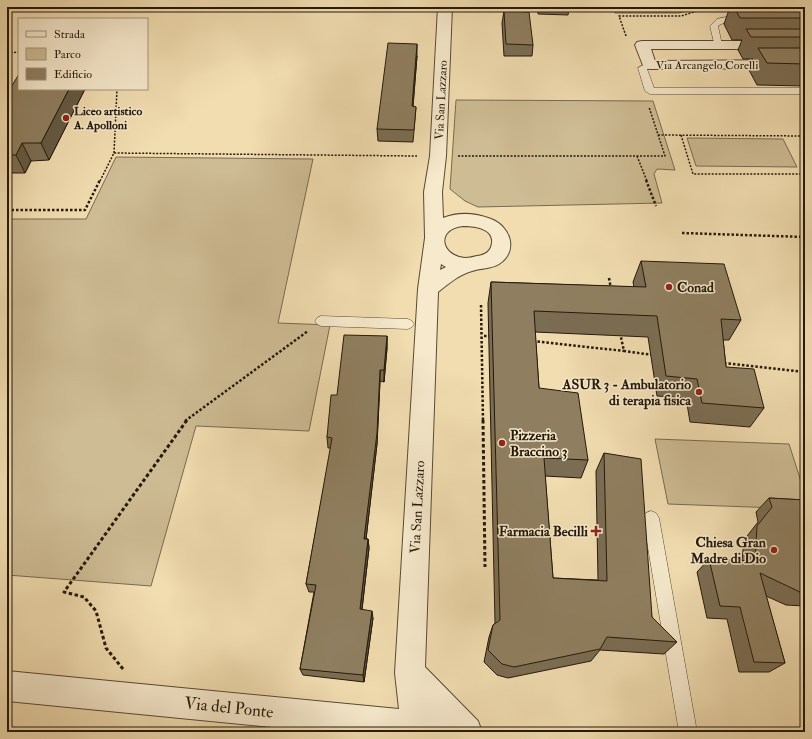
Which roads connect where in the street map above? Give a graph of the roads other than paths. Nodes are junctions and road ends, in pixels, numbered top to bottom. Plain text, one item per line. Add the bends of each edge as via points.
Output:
1 (445, 7) edge
2 (754, 19) edge
3 (718, 44) junction
4 (805, 44) edge
5 (805, 64) edge
6 (649, 65) junction
7 (805, 91) edge
8 (433, 192) junction
9 (469, 219) junction
10 (434, 238) junction
11 (465, 265) junction
12 (428, 289) junction
13 (321, 321) road end
14 (408, 324) dead end
15 (651, 518) dead end
16 (410, 673) junction
17 (7, 686) edge
18 (417, 729) edge
19 (450, 732) edge
20 (467, 732) edge
21 (688, 732) edge

1 - 8 street, Via San Lazzaro via 438,156
2 - 3 lane via 718,21 714,26
3 - 4 street, Via Arcangelo Corelli
3 - 6 street, Via Arcangelo Corelli via 642,44
5 - 6 street, Via Arcangelo Corelli
6 - 7 lane via 642,68 650,91
8 - 9 street via 448,206
8 - 10 street, Via San Lazzaro
9 - 10 street via 457,219 447,223 439,228
9 - 11 street via 489,225 501,239 499,250 494,257 478,264
10 - 11 street, Via San Lazzaro via 440,254
10 - 12 street, Via San Lazzaro
11 - 12 street
12 - 16 street, Via San Lazzaro
13 - 14 lane
15 - 21 lane
16 - 18 street, Via San Lazzaro
16 - 20 street
17 - 18 street, Via del Ponte
18 - 19 street, Via del Ponte

